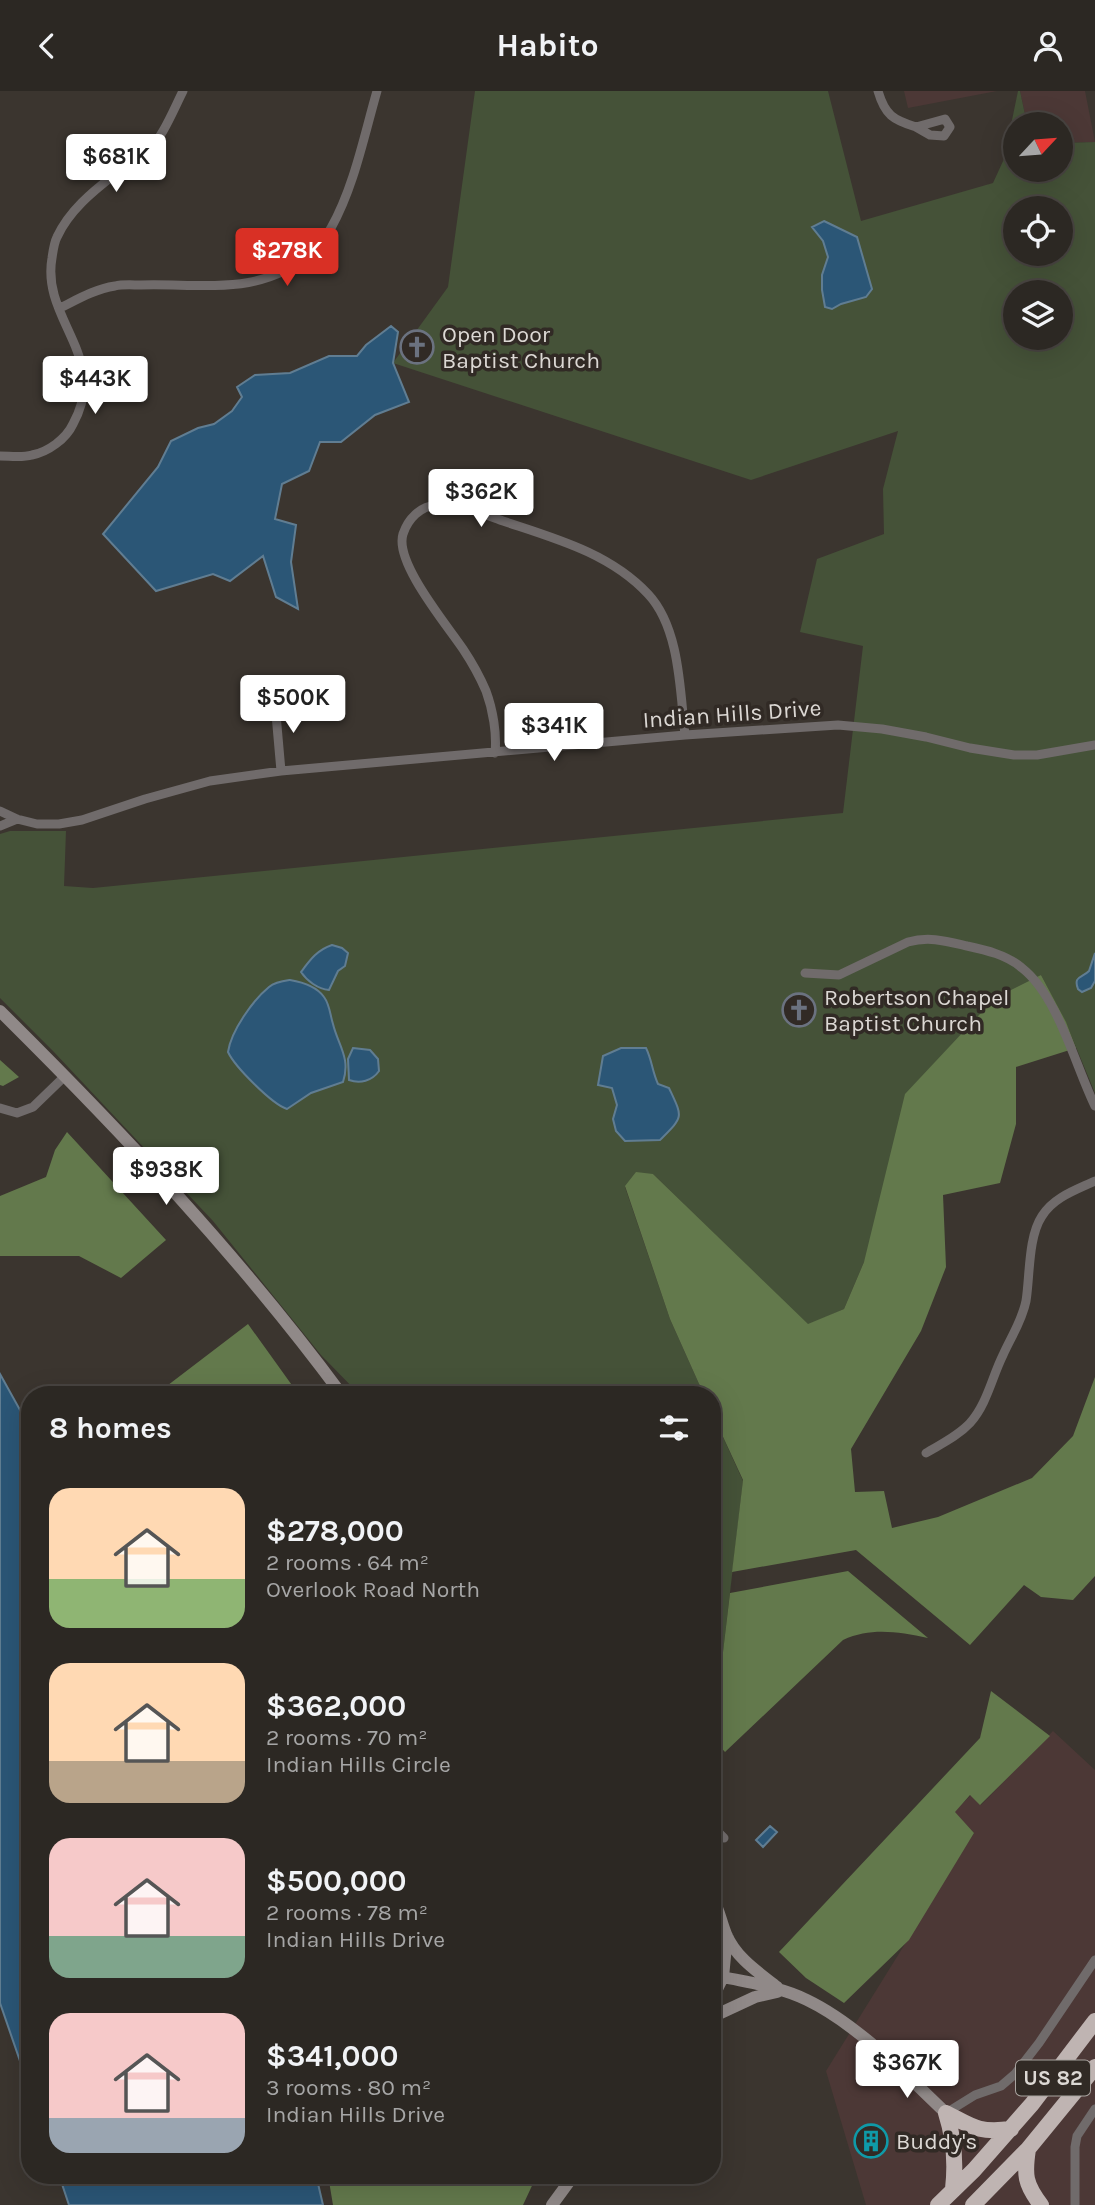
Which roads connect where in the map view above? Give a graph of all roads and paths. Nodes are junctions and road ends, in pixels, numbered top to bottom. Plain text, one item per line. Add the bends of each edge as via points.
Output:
1 (183, 91) edge
2 (377, 91) edge
3 (878, 91) edge
4 (916, 127) dead end
5 (60, 308) junction
6 (0, 456) edge
7 (275, 703) dead end
8 (685, 735) junction
9 (1095, 745) edge
10 (495, 753) junction
11 (282, 771) junction
12 (0, 811) edge
13 (17, 819) junction
14 (0, 826) edge
15 (805, 973) dead end
16 (0, 1011) edge
17 (65, 1076) junction
18 (1095, 1106) edge
19 (0, 1108) edge
20 (1095, 1181) edge
21 (335, 1386) edge
22 (926, 1453) dead end
23 (721, 1835) edge
24 (724, 1838) dead end
25 (721, 1915) edge
26 (727, 1936) junction
27 (1095, 1960) edge
28 (723, 1977) junction
29 (721, 1981) edge
30 (783, 1991) junction
31 (721, 2013) edge
32 (1095, 2021) edge
33 (1095, 2067) edge
34 (1095, 2109) edge
35 (946, 2113) junction
36 (1011, 2129) junction
37 (952, 2132) junction
38 (1028, 2149) junction
39 (974, 2170) junction
40 (567, 2184) edge
41 (953, 2189) junction
42 (552, 2205) edge
43 (938, 2205) edge
44 (972, 2205) edge
45 (1041, 2205) edge
46 (1075, 2205) edge

1 - 5 street via 159,140 73,210 55,239 50,271
2 - 5 street via 331,229 301,261 262,281 115,285
3 - 4 street via 886,112
5 - 6 street via 84,366 80,412 70,431 53,446 32,455
7 - 11 street
8 - 9 street, Indian Hills Drive via 838,725 1014,755
8 - 10 street, Indian Hills Drive
8 - 10 street via 674,644 649,594 614,565 574,545 457,506 434,505 414,515 402,547 409,568 486,691
10 - 11 street, Indian Hills Drive
11 - 13 street, Indian Hills Drive via 210,781 82,820 37,824
12 - 13 street
13 - 14 street
15 - 18 street via 839,975 919,939 1003,956 1038,982 1055,1010
16 - 17 main road
17 - 19 street via 33,1107 17,1113
17 - 21 main road via 205,1226
20 - 22 street via 1067,1193 1042,1216 1019,1324 983,1405 962,1431
23 - 24 street
25 - 26 main road
26 - 28 main road
26 - 30 main road via 747,1963
27 - 35 street via 1015,2074
28 - 29 main road
28 - 30 main road
30 - 31 main road via 755,1997
30 - 35 main road via 834,2015
32 - 36 highway, US 82
33 - 38 highway, US 82
34 - 46 street via 1077,2136
35 - 36 highway via 989,2132
35 - 37 highway
36 - 39 highway, US 82
37 - 39 highway
37 - 41 highway
38 - 44 highway, US 82
38 - 45 highway via 1025,2172
39 - 41 highway, US 82
40 - 42 main road
41 - 43 highway, US 82

